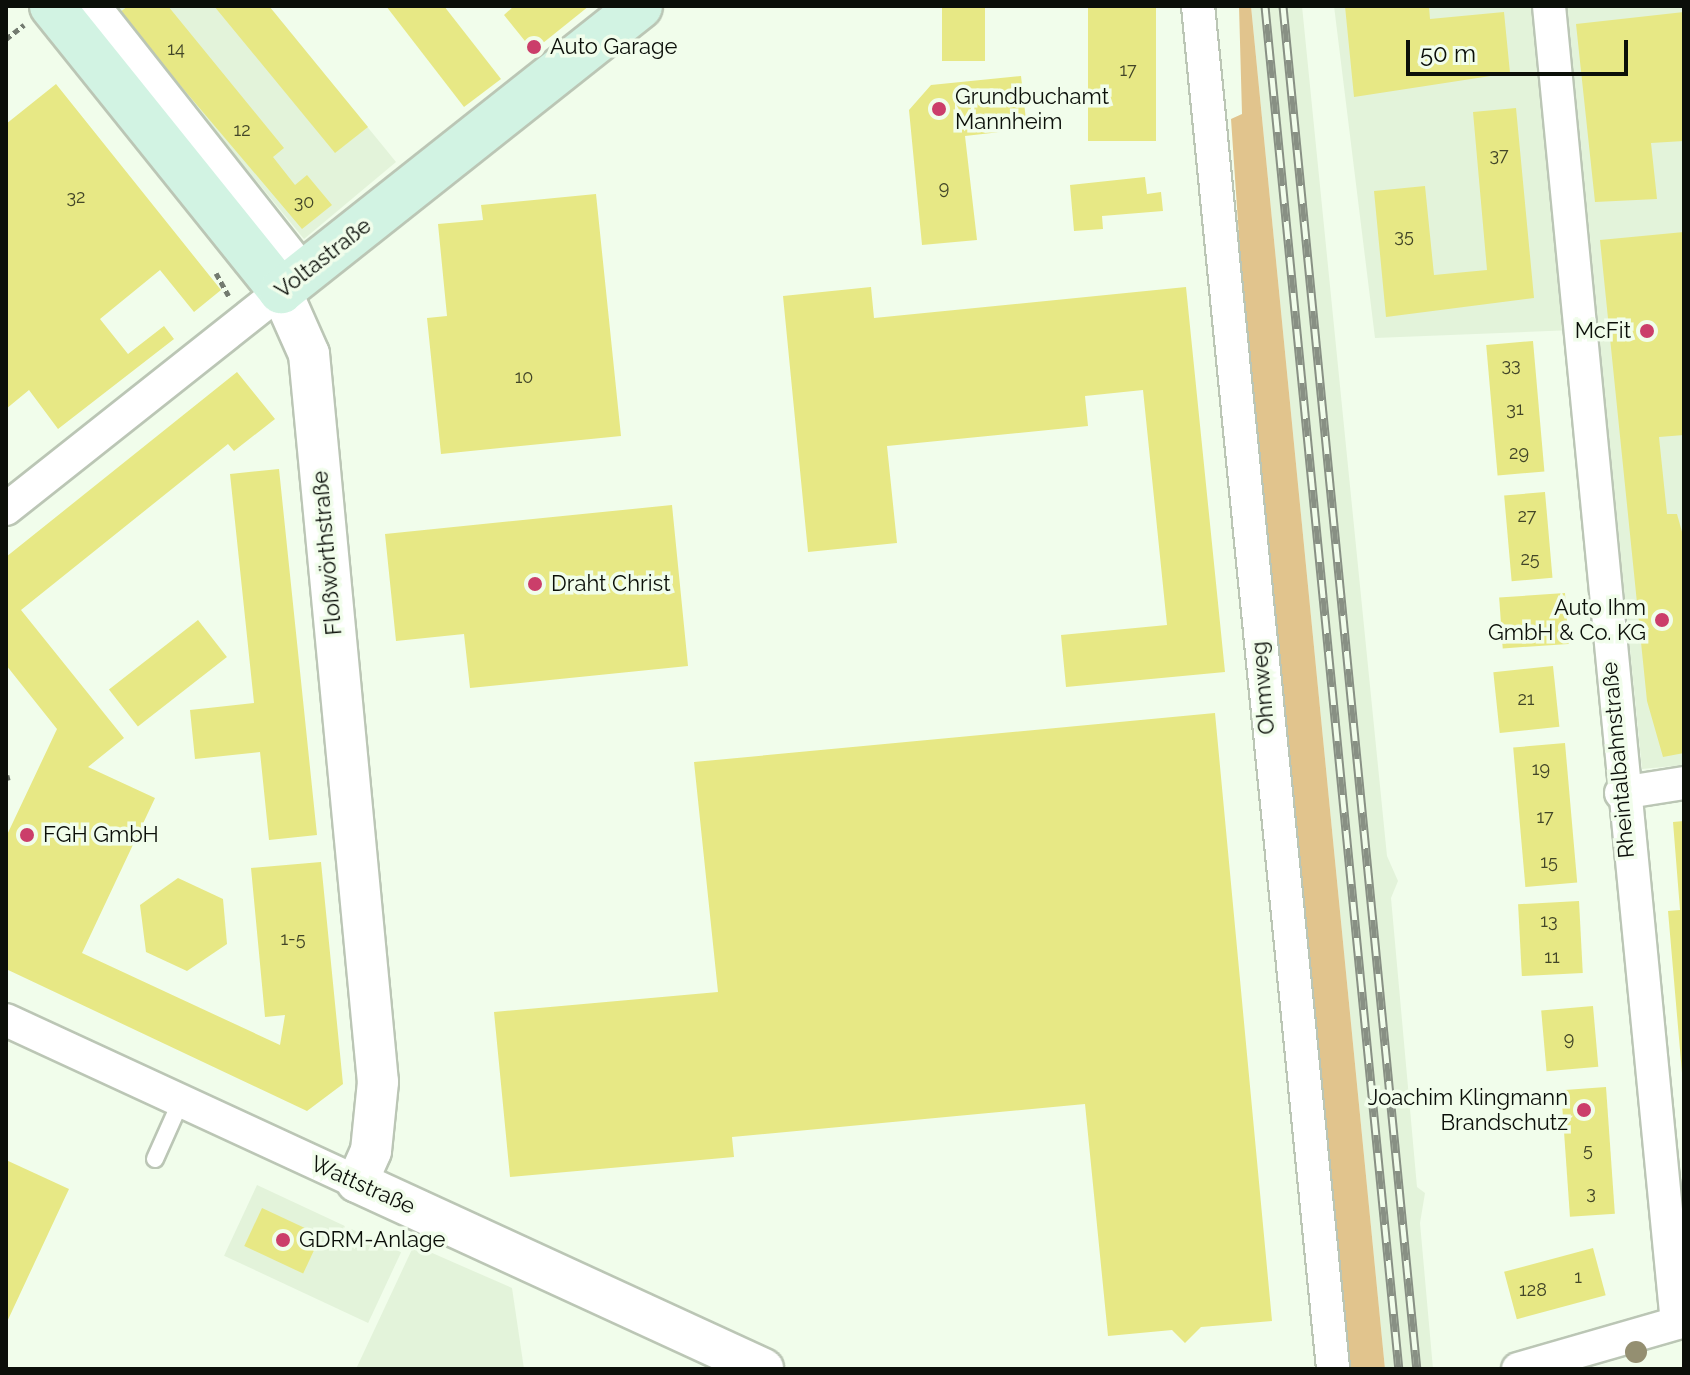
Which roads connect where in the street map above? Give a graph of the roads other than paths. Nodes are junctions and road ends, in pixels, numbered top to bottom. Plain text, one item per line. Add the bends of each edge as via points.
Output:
1 (640, 6) edge
2 (1198, 6) edge
3 (1549, 6) edge
4 (70, 11) edge
5 (293, 282) junction
6 (6, 509) edge
7 (1684, 783) edge
8 (1621, 793) junction
9 (6, 1020) edge
10 (180, 1103) junction
11 (155, 1159) dead end
12 (357, 1182) junction
13 (1680, 1322) edge
14 (763, 1369) edge
15 (1333, 1369) edge
16 (1518, 1369) edge

1 - 5 main road, Voltastraße
2 - 15 street, Ohmweg
3 - 8 street, Rheintalbahnstraße
4 - 5 main road, Floßwörthstraße
5 - 6 street, Voltastraße
5 - 12 street, Floßwörthstraße via 309,354 378,1082 371,1151
7 - 8 street
8 - 13 street, Rheintalbahnstraße
9 - 10 street, Wattstraße
10 - 11 lane
10 - 12 street, Wattstraße
12 - 14 street, Wattstraße
13 - 16 street

